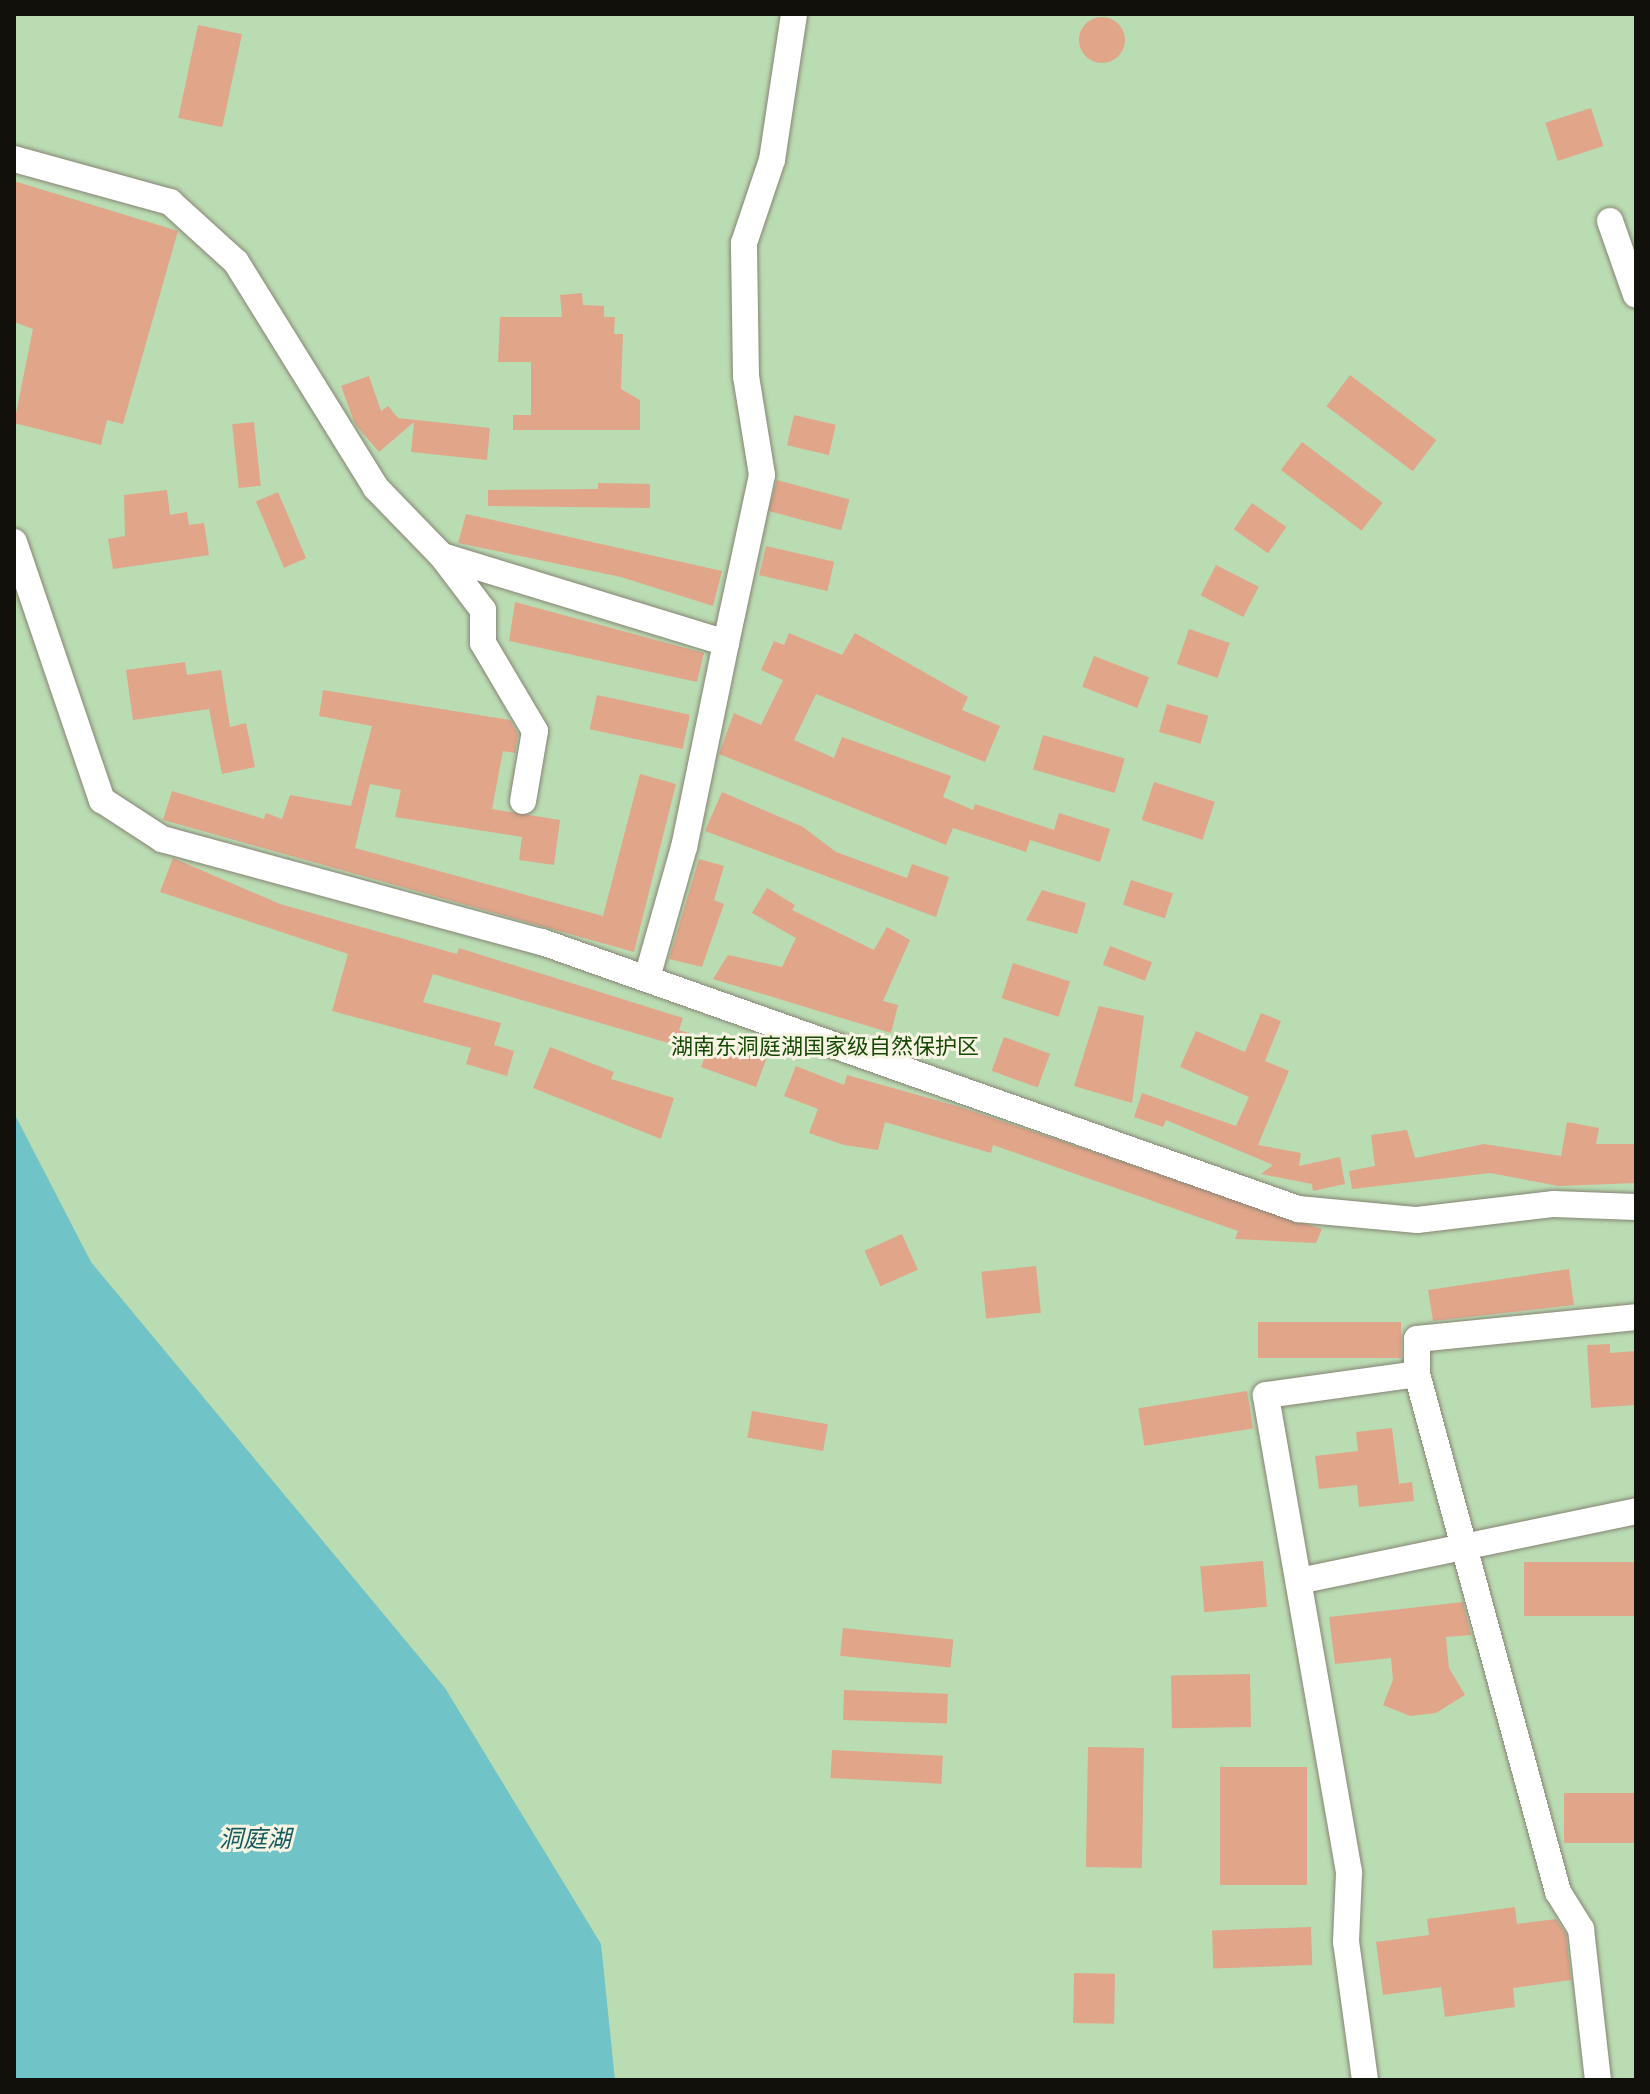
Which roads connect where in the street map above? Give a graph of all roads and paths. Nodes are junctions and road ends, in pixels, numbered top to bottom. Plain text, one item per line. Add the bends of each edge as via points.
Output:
1 (794, 14) edge
2 (14, 159) edge
3 (1610, 221) dead end
4 (1636, 295) edge
5 (14, 542) edge
6 (442, 556) junction
7 (726, 643) junction
8 (523, 801) dead end
9 (647, 978) junction
10 (1636, 1207) edge
11 (1636, 1317) edge
12 (1417, 1374) junction
13 (1636, 1511) edge
14 (1467, 1546) junction
15 (1299, 1581) junction
16 (1365, 2080) edge
17 (1598, 2080) edge

1 - 7 street via 772,160 744,243 746,376 762,475
2 - 6 street via 170,202 236,262 376,488
3 - 4 street
5 - 9 street via 102,800 162,839 542,942
6 - 7 street
6 - 8 street via 483,610 483,643 535,731
7 - 9 street via 684,847
9 - 10 street via 1298,1209 1417,1220 1554,1204
11 - 12 street via 1417,1339
12 - 14 street
12 - 15 street via 1266,1395
13 - 14 street
14 - 15 street
14 - 17 street via 1558,1892 1581,1929
15 - 16 street via 1349,1872 1346,1942

